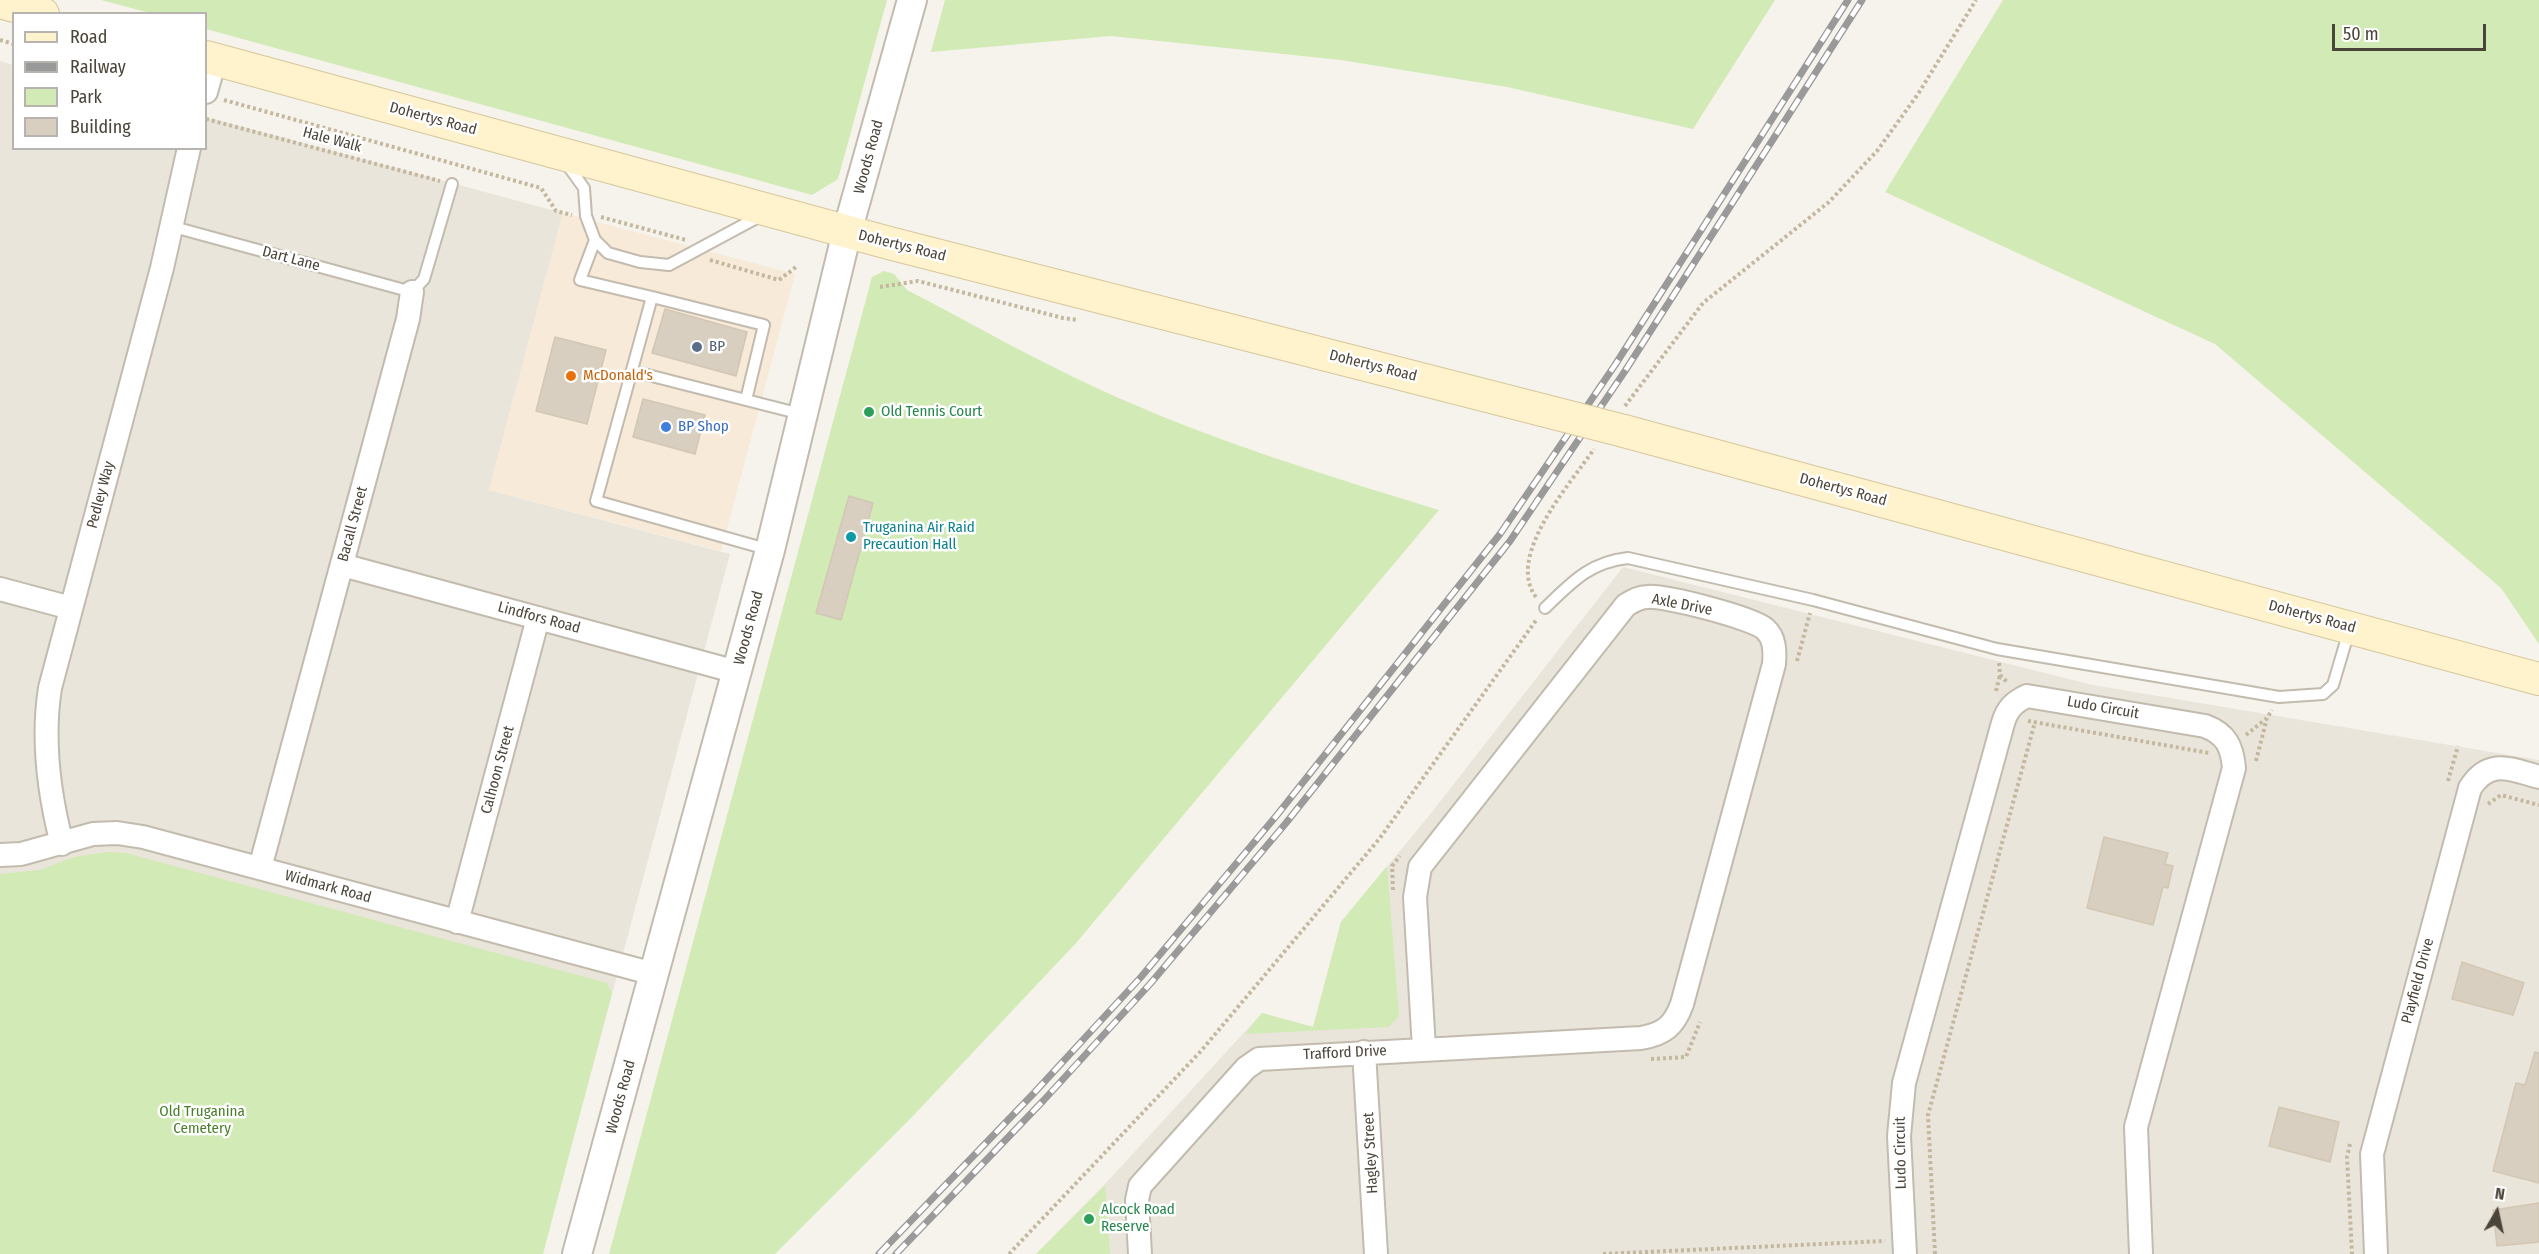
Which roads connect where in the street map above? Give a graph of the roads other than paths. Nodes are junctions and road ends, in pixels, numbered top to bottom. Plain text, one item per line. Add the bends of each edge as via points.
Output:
1 (912, 0) edge
2 (0, 2) edge
3 (36, 12) edge
4 (210, 59) edge
5 (211, 95) edge
6 (189, 150) edge
7 (559, 153) junction
8 (452, 184) road end
9 (770, 211) junction
10 (170, 226) junction
11 (847, 231) junction
12 (595, 240) junction
13 (412, 292) junction
14 (652, 297) junction
15 (632, 371) junction
16 (746, 400) junction
17 (801, 414) junction
18 (770, 550) junction
19 (342, 564) junction
20 (0, 589) edge
21 (71, 608) junction
22 (1545, 608) road end
23 (538, 618) junction
24 (2350, 627) junction
25 (737, 672) junction
26 (2539, 679) edge
27 (2539, 777) edge
28 (62, 844) junction
29 (0, 855) edge
30 (260, 868) junction
31 (457, 922) junction
32 (654, 974) junction
33 (1671, 1026) joint
34 (1424, 1049) junction
35 (1365, 1052) junction
36 (1897, 1247) edge
37 (577, 1254) edge
38 (1140, 1254) edge
39 (1376, 1254) edge
40 (2142, 1254) edge
41 (2376, 1254) edge

1 - 11 street, Woods Road
2 - 3 main road
4 - 5 street
4 - 7 main road, Dohertys Road
6 - 10 street, Pedley Way
7 - 9 main road, Dohertys Road
7 - 12 lane via 584,189 586,216
8 - 13 lane, Bacall Street via 424,279
9 - 11 main road, Dohertys Road
9 - 12 lane via 669,264 640,262 608,253
10 - 13 lane, Dart Lane
10 - 21 street, Pedley Way
11 - 17 street, Woods Road
11 - 24 main road, Dohertys Road, bridge via 1542,410
12 - 14 lane via 580,280
13 - 19 street, Bacall Street
14 - 15 lane
14 - 16 lane via 764,325
15 - 16 lane
15 - 18 lane via 596,501
16 - 17 lane
17 - 18 street, Woods Road
18 - 25 street, Woods Road
19 - 23 street, Lindfors Road
19 - 30 street, Bacall Street
20 - 21 street
21 - 28 street, Pedley Way via 45,716 52,807
22 - 24 lane via 1589,569 1606,561 1628,558 1813,600 1997,649 2279,697 2323,694 2333,685
23 - 25 street, Lindfors Road
23 - 31 street, Calhoon Street
24 - 26 main road, Dohertys Road
25 - 32 street, Woods Road
27 - 41 street, Playfield Drive via 2495,767 2477,776 2470,788 2372,1154
28 - 29 street, Widmark Road
28 - 30 street, Widmark Road via 93,834 117,832
30 - 31 street, Widmark Road
31 - 32 street, Widmark Road
32 - 37 street, Woods Road
33 - 34 street, Trafford Drive via 1641,1038
33 - 34 street, Axle Drive via 1682,1004 1775,653 1770,634 1756,623 1649,596 1626,605 1420,867 1415,897
34 - 35 street, Trafford Drive
35 - 38 street, Trafford Drive via 1266,1058 1246,1068 1140,1185
35 - 39 street, Hagley Street
36 - 40 street, Ludo Circuit via 1904,1083 2005,715 2023,698 2041,697 2217,730 2227,740 2234,768 2136,1127

